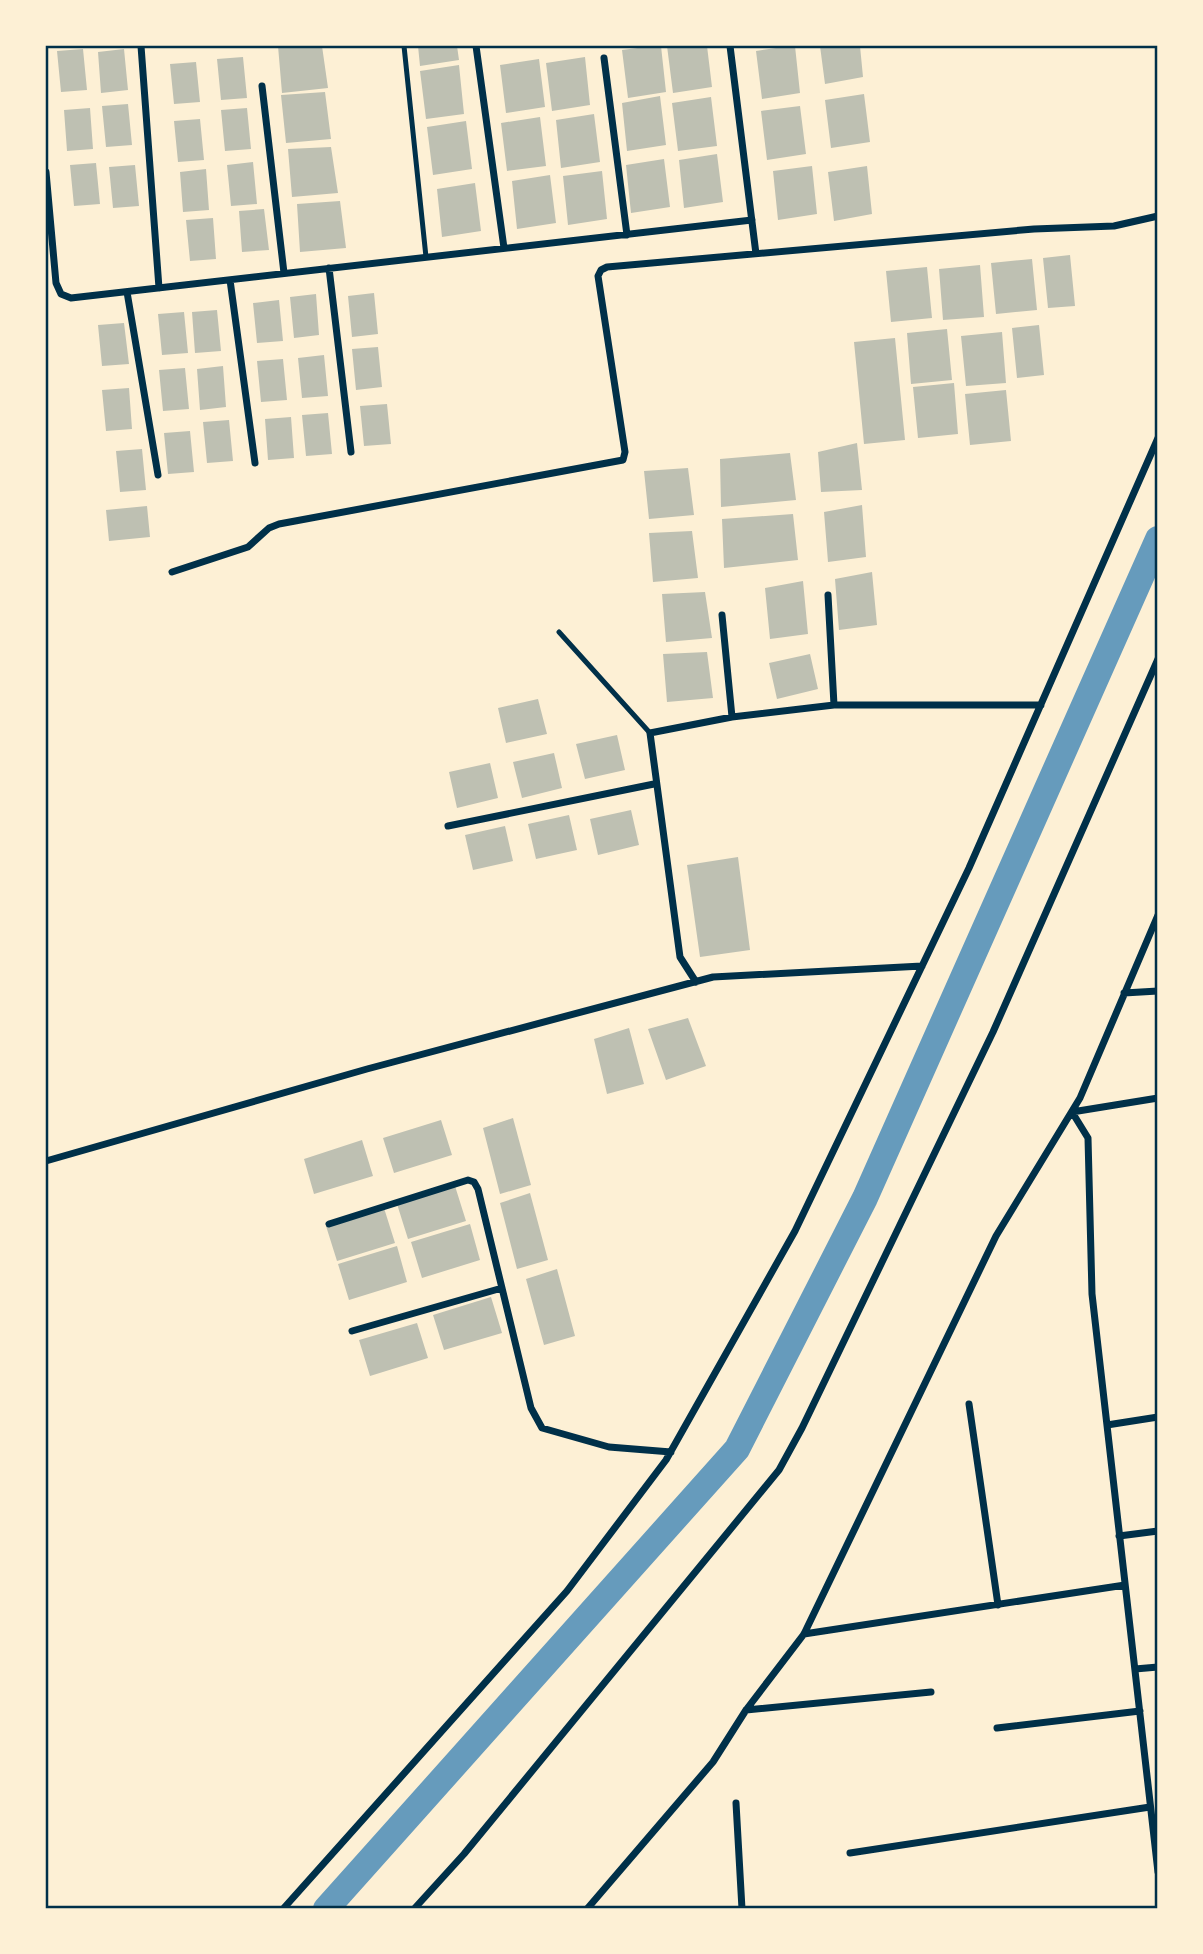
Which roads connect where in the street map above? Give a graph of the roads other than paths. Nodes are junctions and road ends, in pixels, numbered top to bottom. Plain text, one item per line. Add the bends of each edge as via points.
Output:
1 (141, 46) edge
2 (404, 46) edge
3 (476, 46) edge
4 (730, 46) edge
5 (604, 58) dead end
6 (262, 86) dead end
7 (46, 172) edge
8 (1157, 216) edge
9 (752, 220) junction
10 (627, 235) junction
11 (505, 248) junction
12 (756, 254) junction
13 (426, 257) junction
14 (329, 268) junction
15 (285, 273) junction
16 (230, 280) junction
17 (159, 288) junction
18 (127, 292) junction
19 (1157, 438) edge
20 (351, 452) dead end
21 (255, 463) dead end
22 (158, 475) dead end
23 (172, 572) dead end
24 (828, 595) dead end
25 (722, 615) dead end
26 (559, 632) dead end
27 (1157, 659) edge
28 (834, 705) junction
29 (1041, 705) junction
30 (732, 718) junction
31 (650, 733) junction
32 (654, 784) junction
33 (448, 826) dead end
34 (1157, 915) edge
35 (922, 966) junction
36 (696, 982) junction
37 (1157, 990) edge
38 (1124, 993) junction
39 (1157, 1098) edge
40 (1072, 1112) junction
41 (46, 1161) edge
42 (328, 1224) dead end
43 (502, 1288) junction
44 (352, 1331) dead end
45 (969, 1404) dead end
46 (1157, 1417) edge
47 (1107, 1425) junction
48 (671, 1452) junction
49 (1157, 1531) edge
50 (1119, 1536) junction
51 (1125, 1585) junction
52 (998, 1605) junction
53 (804, 1634) junction
54 (1157, 1667) edge
55 (1135, 1669) junction
56 (931, 1692) dead end
57 (746, 1710) junction
58 (1140, 1711) junction
59 (997, 1728) dead end
60 (736, 1804) dead end
61 (1150, 1807) junction
62 (850, 1853) dead end
63 (1157, 1872) edge
64 (283, 1909) edge
65 (414, 1909) edge
66 (587, 1909) edge
67 (742, 1909) edge

1 - 17 street
2 - 13 lane
3 - 11 street
4 - 9 street
5 - 10 street
6 - 15 street
7 - 18 street via 56,283 61,294 71,298
8 - 12 street via 1114,226
9 - 10 street
9 - 12 street
10 - 11 street
11 - 13 street
12 - 23 street via 601,270 598,276 623,460 279,524 248,548
13 - 14 street
14 - 15 street
14 - 20 street
15 - 16 street
16 - 17 street
16 - 21 street
17 - 18 street
18 - 22 street
19 - 29 street
24 - 28 street
25 - 30 street
26 - 31 lane
27 - 65 street via 993,1032 779,1470
28 - 29 street
28 - 30 street
29 - 35 street
30 - 31 street
31 - 32 street
32 - 33 street
32 - 36 street via 680,957
34 - 38 street
35 - 36 street via 735,975
35 - 48 street via 795,1231
36 - 41 street
37 - 38 street
38 - 40 street
39 - 40 street
40 - 47 street via 1088,1138 1092,1294
40 - 53 street via 996,1236
42 - 43 street via 468,1180 474,1182
43 - 44 street
43 - 48 street via 531,1408 542,1428 609,1447
45 - 52 street
46 - 47 street
47 - 50 street
48 - 64 street via 567,1591
49 - 50 street
50 - 51 street
51 - 52 street
51 - 55 street
52 - 53 street
53 - 57 street
54 - 55 street
55 - 58 street
56 - 57 street
57 - 66 street via 713,1762
58 - 59 street
58 - 61 street
60 - 67 street
61 - 62 street
61 - 63 street

